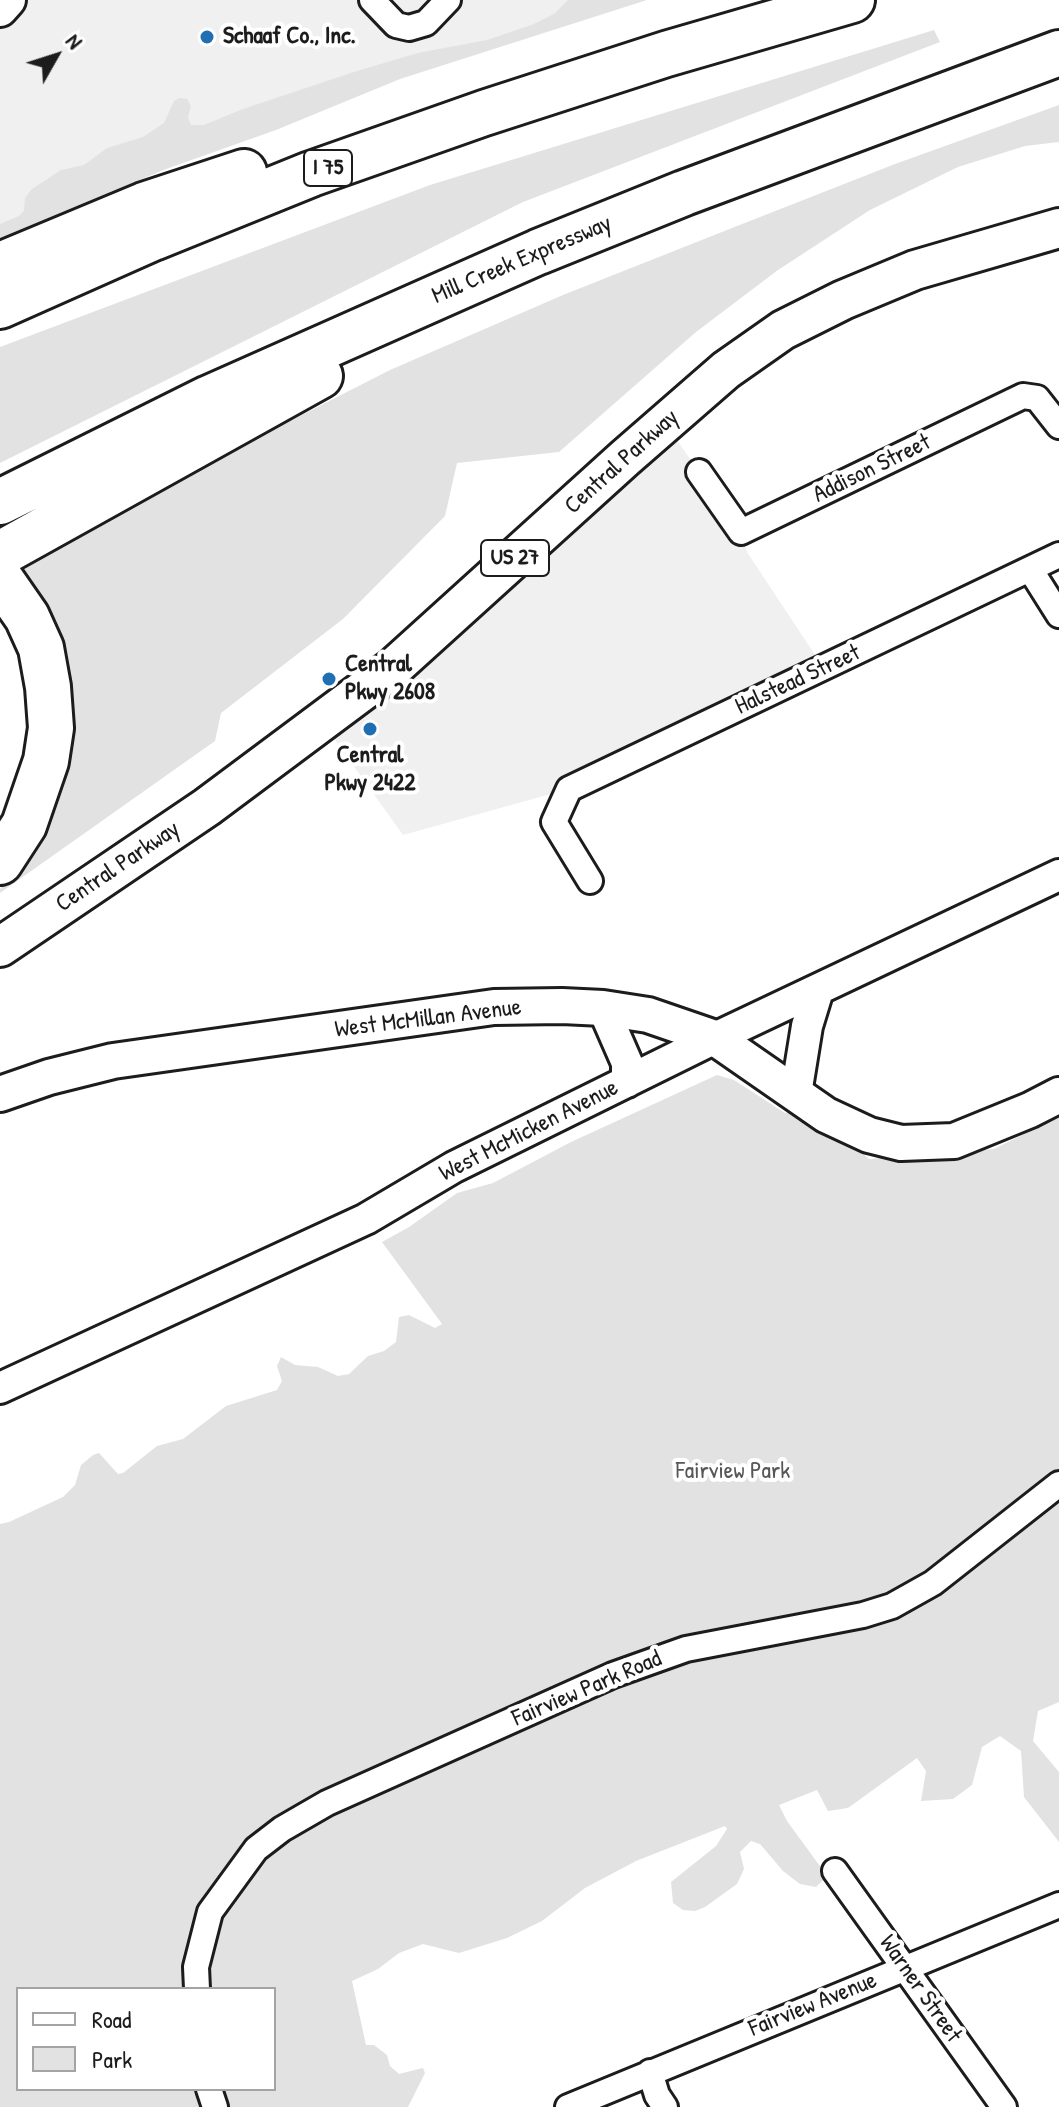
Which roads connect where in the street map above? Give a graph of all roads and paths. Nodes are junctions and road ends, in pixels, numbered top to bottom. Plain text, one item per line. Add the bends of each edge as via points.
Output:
1 (8, 0) edge
2 (372, 0) edge
3 (852, 0) edge
4 (442, 7) edge
5 (0, 9) edge
6 (1059, 53) edge
7 (666, 54) junction
8 (1059, 228) edge
9 (538, 252) junction
10 (0, 265) edge
11 (0, 306) edge
12 (1059, 426) edge
13 (699, 472) dead end
14 (0, 502) edge
15 (0, 554) edge
16 (1059, 555) edge
17 (1030, 569) junction
18 (0, 578) edge
19 (1059, 615) edge
20 (0, 862) edge
21 (1059, 875) edge
22 (590, 881) dead end
23 (0, 947) edge
24 (818, 990) junction
25 (603, 1008) junction
26 (715, 1038) junction
27 (627, 1082) junction
28 (0, 1094) edge
29 (796, 1094) junction
30 (1059, 1095) edge
31 (0, 1388) edge
32 (1059, 1484) edge
33 (835, 1871) dead end
34 (1059, 1905) edge
35 (906, 1967) junction
36 (197, 1987) edge
37 (650, 2072) junction
38 (568, 2107) edge
39 (665, 2107) edge
40 (1004, 2107) edge

1 - 5 main road
2 - 4 street via 396,25 409,28 426,23
3 - 7 highway, I 75
6 - 9 highway, Mill Creek Expressway
7 - 10 highway via 297,154 144,205
7 - 11 highway, I 75 via 311,174
8 - 23 main road, Central Parkway / US 27 via 915,270 783,330 726,370 392,669 207,807
9 - 14 highway, Mill Creek Expressway via 209,398
9 - 15 highway
12 - 13 street, Addison Street via 1037,398 1023,396 741,532
16 - 17 street, Halstead Street
17 - 19 street
17 - 22 street, Halstead Street via 569,789 554,822
18 - 20 highway via 41,648 51,728 46,761 24,825
21 - 24 street, West McMicken Avenue
24 - 26 street, West McMicken Avenue
24 - 29 street
25 - 26 main road, West McMillan Avenue via 648,1015
25 - 27 street via 627,1063
25 - 28 main road, West McMillan Avenue via 494,1007 113,1061
26 - 27 street, West McMicken Avenue
26 - 29 main road, West McMillan Avenue
27 - 31 street, West McMicken Avenue via 454,1167 366,1219
29 - 30 main road, West McMillan Avenue via 853,1128 901,1143 954,1141
32 - 36 street, Fairview Park Road via 933,1583 892,1606 686,1649 613,1675 327,1803 282,1829 256,1849 210,1912 196,1967
33 - 35 street, Warner Street
34 - 35 street, Fairview Avenue
35 - 37 street, Fairview Avenue
35 - 40 street, Warner Street
37 - 38 street, Fairview Avenue
37 - 39 street

